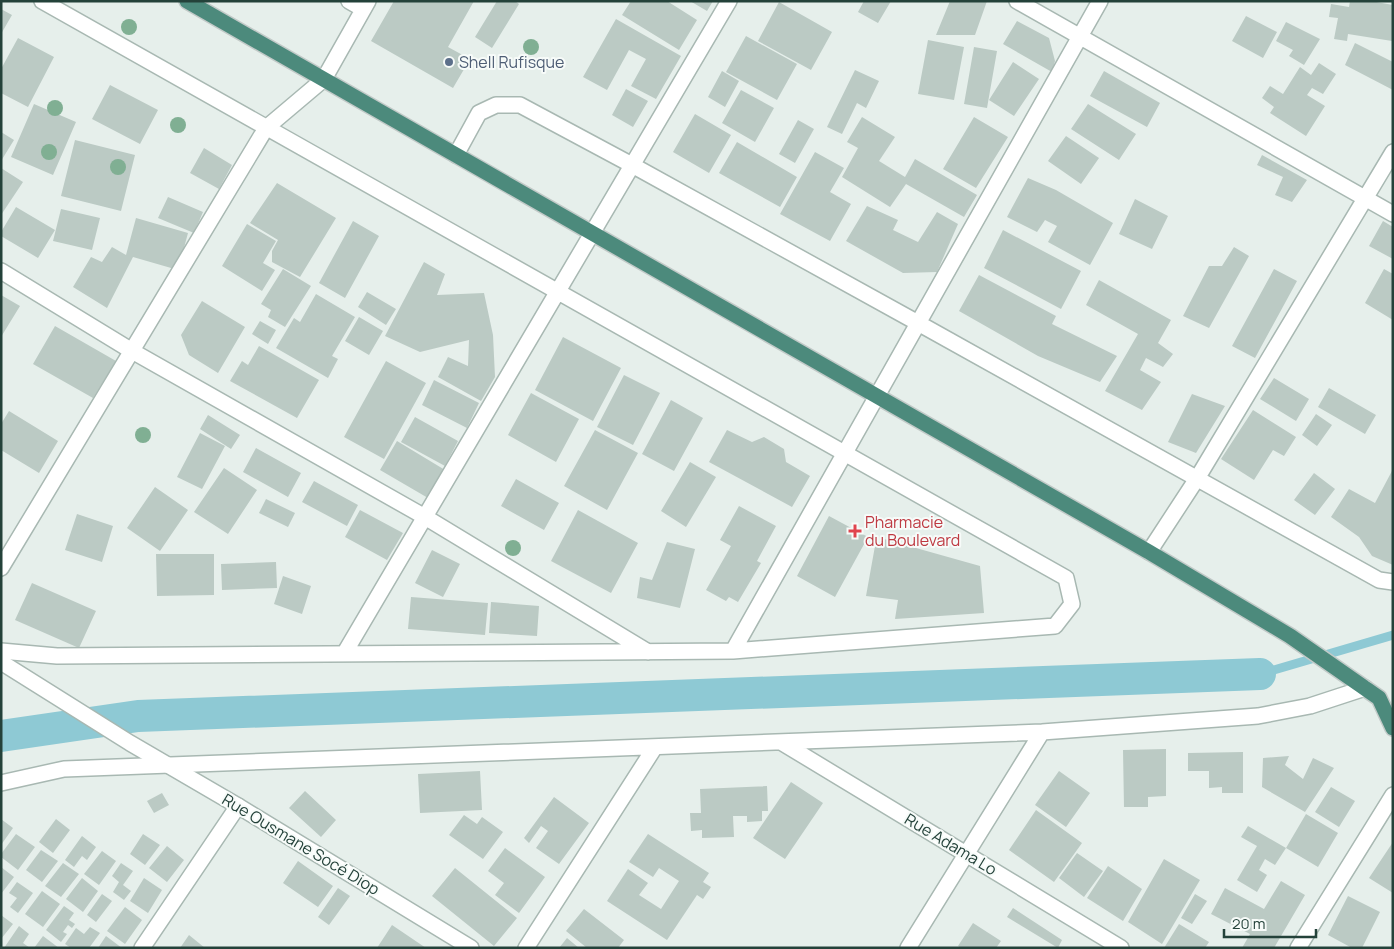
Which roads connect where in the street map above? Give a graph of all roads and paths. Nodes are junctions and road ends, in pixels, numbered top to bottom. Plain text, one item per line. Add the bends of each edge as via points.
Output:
1 (42, 1) edge
2 (187, 1) edge
3 (349, 1) edge
4 (729, 1) edge
5 (1017, 1) edge
6 (1100, 1) edge
7 (365, 5) edge
8 (1080, 37) junction
9 (324, 79) junction
10 (266, 128) junction
11 (1393, 152) edge
12 (456, 155) junction
13 (632, 164) junction
14 (1365, 198) junction
15 (1393, 214) edge
16 (592, 233) junction
17 (1, 271) edge
18 (558, 291) junction
19 (918, 323) junction
20 (132, 351) junction
21 (876, 397) junction
22 (845, 453) junction
23 (1198, 477) junction
24 (424, 518) junction
25 (1149, 552) junction
26 (1, 568) edge
27 (1393, 582) edge
28 (1, 651) edge
29 (733, 651) junction
30 (648, 652) junction
31 (344, 654) junction
32 (7, 665) edge
33 (1365, 688) junction
34 (1386, 697) edge
35 (1393, 728) edge
36 (1042, 732) junction
37 (781, 742) junction
38 (655, 747) junction
39 (170, 765) junction
40 (1, 783) edge
41 (1393, 796) edge
42 (238, 806) junction
43 (966, 854) junction
44 (142, 948) edge
45 (471, 948) edge
46 (526, 948) edge
47 (908, 948) edge
48 (1121, 948) edge
49 (1298, 948) edge

1 - 10 street
2 - 9 highway
3 - 7 street
4 - 13 street
5 - 8 street
6 - 8 street
7 - 9 street
8 - 14 street
8 - 19 street
9 - 10 street
9 - 12 highway
10 - 18 street
10 - 20 street
11 - 14 street
12 - 13 street via 479,113 496,105 520,104
12 - 16 highway
13 - 16 street
13 - 19 street
14 - 15 street
14 - 23 street
16 - 18 street
16 - 21 highway
17 - 20 street
18 - 22 street
18 - 24 street
19 - 21 street
19 - 23 street
20 - 24 street
20 - 26 street
21 - 22 street
21 - 25 highway
22 - 29 street
22 - 29 street via 1066,578 1072,604 1055,626
23 - 25 street
23 - 27 street via 1379,580
24 - 30 street
24 - 31 street
25 - 33 highway via 1290,636
28 - 31 street via 57,656
29 - 30 street
30 - 31 street
32 - 39 street, Rue Ousmane Socé Diop
33 - 34 highway
33 - 36 street via 1310,706 1258,716
34 - 35 highway
36 - 37 street
36 - 43 street
37 - 38 street
37 - 43 street, Rue Adama Lo
38 - 39 street
38 - 46 street
39 - 40 street via 64,769
39 - 42 street, Rue Ousmane Socé Diop
41 - 49 street
42 - 44 street
42 - 45 street, Rue Ousmane Socé Diop
43 - 47 street
43 - 48 street, Rue Adama Lo

